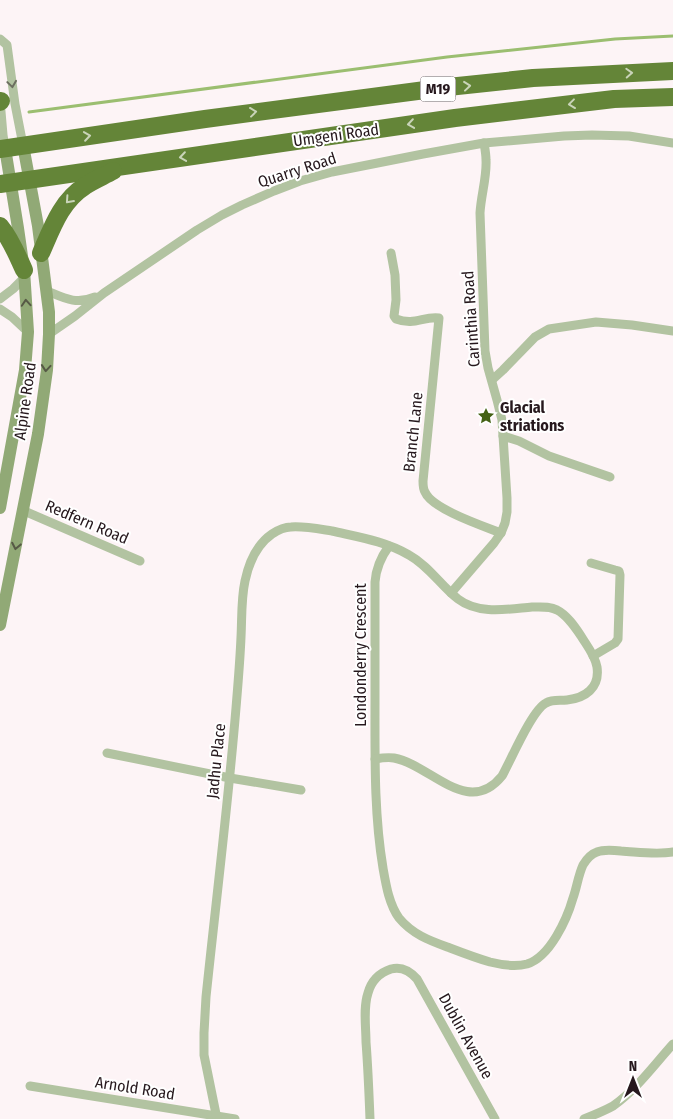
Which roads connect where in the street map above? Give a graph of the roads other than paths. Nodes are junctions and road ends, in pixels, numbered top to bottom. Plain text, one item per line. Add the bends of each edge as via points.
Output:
1 (0, 39) edge
2 (673, 71) edge
3 (0, 95) edge
4 (673, 97) edge
5 (0, 102) edge
6 (484, 143) junction
7 (673, 144) edge
8 (23, 145) junction
9 (2, 148) edge
10 (124, 165) junction
11 (30, 180) junction
12 (5, 183) edge
13 (0, 226) edge
14 (41, 253) junction
15 (391, 253) dead end
16 (24, 274) junction
17 (47, 291) junction
18 (104, 293) junction
19 (0, 299) edge
20 (0, 309) edge
21 (673, 331) edge
22 (28, 332) junction
23 (49, 334) junction
24 (492, 380) junction
25 (503, 436) junction
26 (610, 477) dead end
27 (0, 508) edge
28 (22, 510) junction
29 (501, 533) junction
30 (389, 546) junction
31 (140, 561) dead end
32 (591, 562) dead end
33 (451, 593) junction
34 (0, 625) edge
35 (593, 656) junction
36 (107, 753) dead end
37 (375, 759) junction
38 (230, 778) junction
39 (301, 790) dead end
40 (673, 852) edge
41 (673, 1044) edge
42 (30, 1086) dead end
43 (216, 1118) edge
44 (235, 1119) edge
45 (370, 1119) edge
46 (495, 1119) edge
47 (584, 1119) edge

1 -> 8 street via 7,45
8 -> 2 highway, Umgeni Road / M19 via 205,118 533,78
3 - 5 street
4 -> 10 highway, Umgeni Road / M19 via 614,99 455,118
5 - 9 street
6 - 7 street, Quarry Road via 592,135 630,136
6 - 18 street, Quarry Road via 332,172 274,191 197,230
6 - 24 street, Carinthia Road via 486,170 480,213 486,359
8 - 9 highway, Umgeni Road / M19
8 - 11 main road, Alpine Road
9 - 12 main road, Alpine Road
10 - 11 highway, Umgeni Road / M19
10 -> 14 highway via 85,186 66,202
11 - 12 highway, Umgeni Road / M19
11 - 14 main road, Alpine Road
12 - 16 main road, Alpine Road via 18,228
13 - 16 highway via 13,246
14 - 17 main road, Alpine Road
15 - 29 street, Branch Lane via 396,319 410,322 440,318 423,481 425,493 448,511
16 - 19 street
22 -> 16 main road, Alpine Road
17 - 18 street, Quarry Road via 84,301
17 - 23 main road, Alpine Road
18 - 23 street, Quarry Road
20 - 22 street
21 - 24 street via 596,322 549,329 535,337
22 - 27 main road, Alpine Road via 25,370
23 -> 28 main road, Alpine Road via 38,434
24 - 25 street, Carinthia Road
25 - 26 street
25 - 29 street, Carinthia Road via 507,512
28 - 31 street, Redfern Road
28 -> 34 main road, Alpine Road
29 - 33 street, Carinthia Road
30 - 33 street via 410,555 426,567
30 - 37 street, Londonderry Crescent via 379,562 374,582
30 - 38 street, Jadhu Place via 370,539 295,526 272,534 254,554 243,594
32 - 35 street via 619,571 620,575 618,639
33 - 35 street via 478,608 554,608 566,616
35 - 37 street via 597,674 592,689 579,698 552,701 539,708 502,776 489,788 476,792 462,791 395,758
36 - 38 street
37 - 40 street, Londonderry Crescent via 379,839 389,896 398,916 414,933 425,939 490,962 513,966 527,964 542,954 567,917 582,865 594,853 599,850
38 - 39 street
38 - 43 street, Jadhu Place via 204,1033 204,1055
41 - 47 street via 626,1095 612,1106
42 - 43 street, Arnold Road
43 - 44 street, Arnold Road
45 - 46 street, Dublin Avenue via 366,999 380,974 395,968 408,970 417,979

